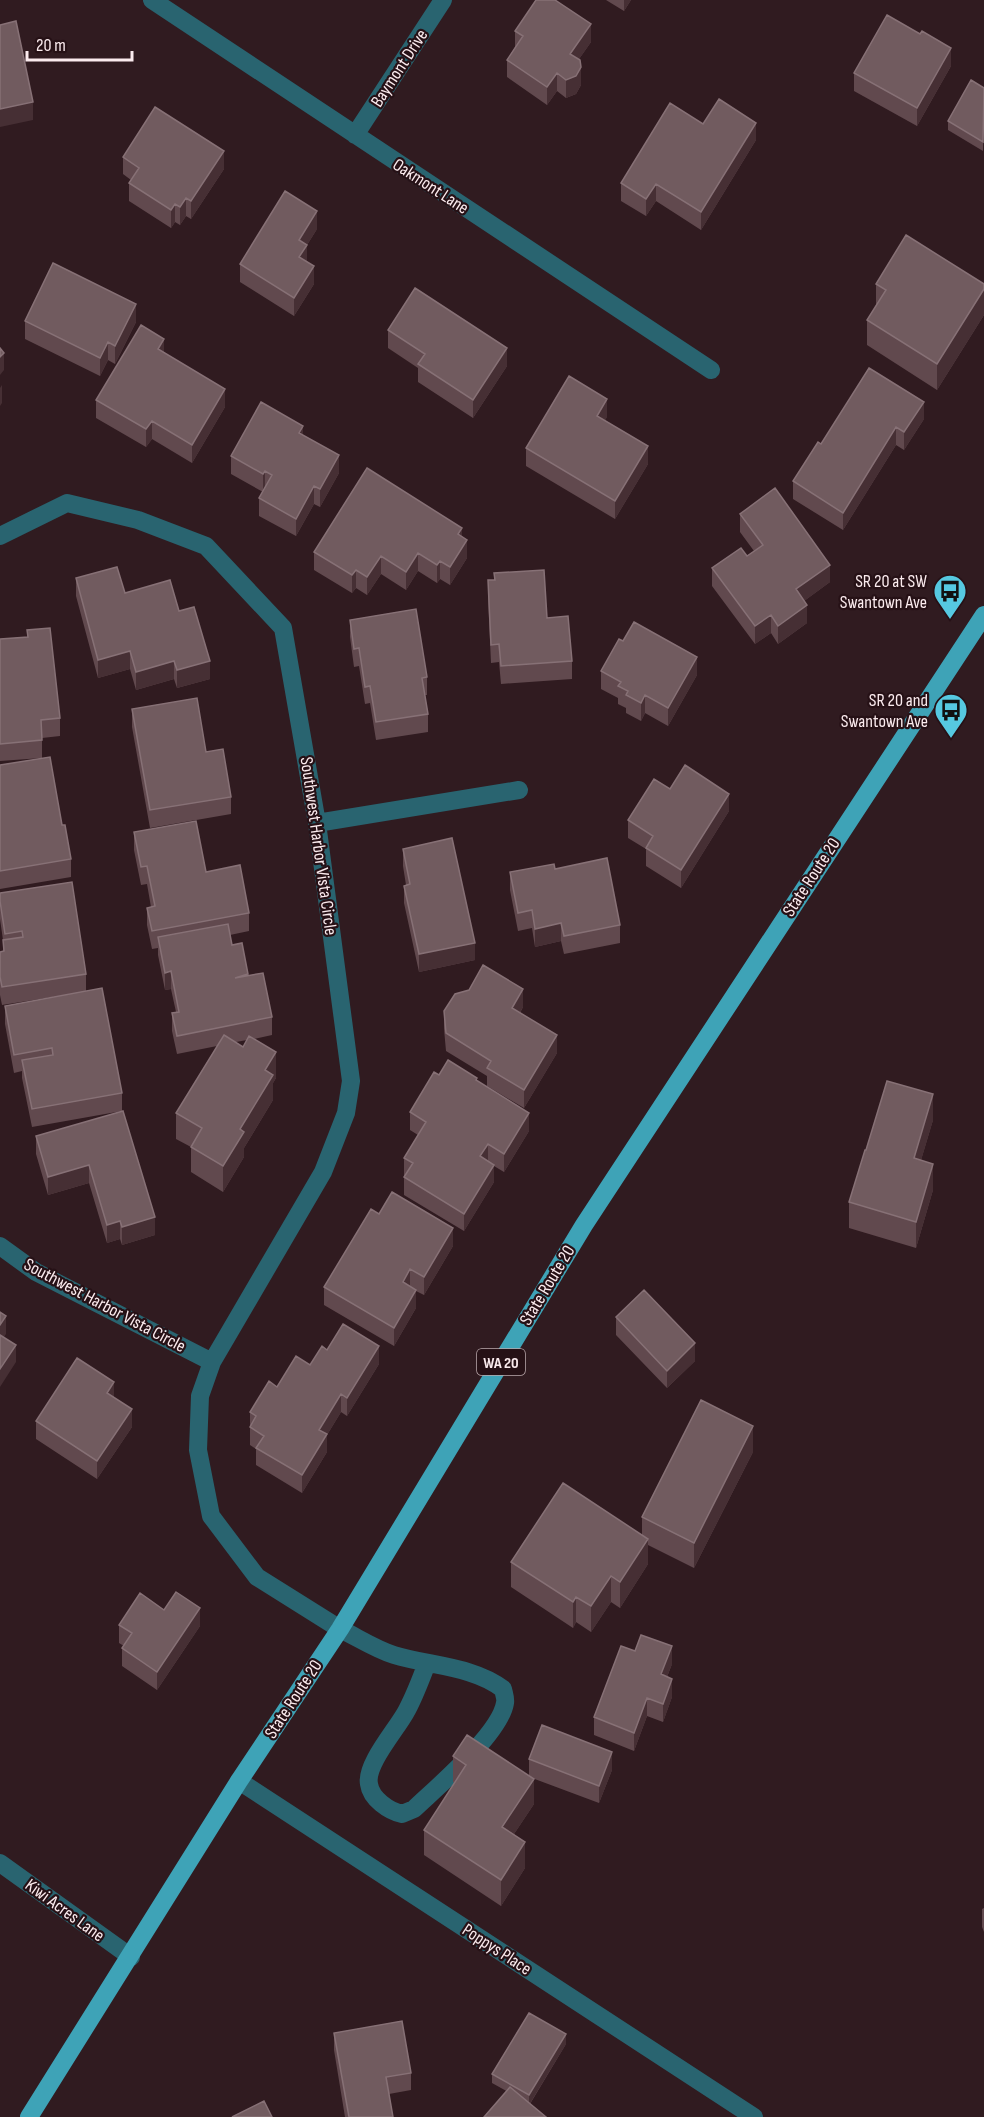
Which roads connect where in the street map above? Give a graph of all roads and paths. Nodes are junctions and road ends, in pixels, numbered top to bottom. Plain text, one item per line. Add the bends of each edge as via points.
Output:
1 (152, 0) edge
2 (442, 0) edge
3 (355, 135) junction
4 (711, 370) dead end
5 (0, 536) edge
6 (984, 615) edge
7 (519, 790) dead end
8 (317, 823) junction
9 (0, 1246) edge
10 (212, 1362) junction
11 (340, 1629) junction
12 (427, 1663) junction
13 (239, 1781) junction
14 (0, 1863) edge
15 (131, 1957) junction
16 (29, 2117) edge
17 (754, 2117) edge

1 - 3 street, Oakmont Lane
2 - 3 street, Baymont Drive
3 - 4 street, Oakmont Lane
5 - 8 street, Southwest Harbor Vista Circle via 67,503 138,520 206,546 283,628
6 - 11 main road, State Route 20 / WA 20 via 584,1225
7 - 8 street
8 - 10 street, Southwest Harbor Vista Circle via 351,1081 346,1113 323,1172
9 - 10 street, Southwest Harbor Vista Circle via 36,1272
10 - 11 street, Southwest Harbor Vista Circle via 200,1396 198,1450 211,1516 257,1577
11 - 12 street, Southwest Harbor Vista Circle via 392,1654
11 - 13 main road, State Route 20 / WA 20
12 - 12 street, Southwest Harbor Vista Circle via 490,1679 503,1689 505,1702 487,1737 414,1809 402,1814 375,1796 369,1784 370,1771 406,1712
13 - 15 main road, State Route 20 / WA 20
13 - 17 street, Poppys Place
14 - 15 street, Kiwi Acres Lane
15 - 16 main road, State Route 20 / WA 20

